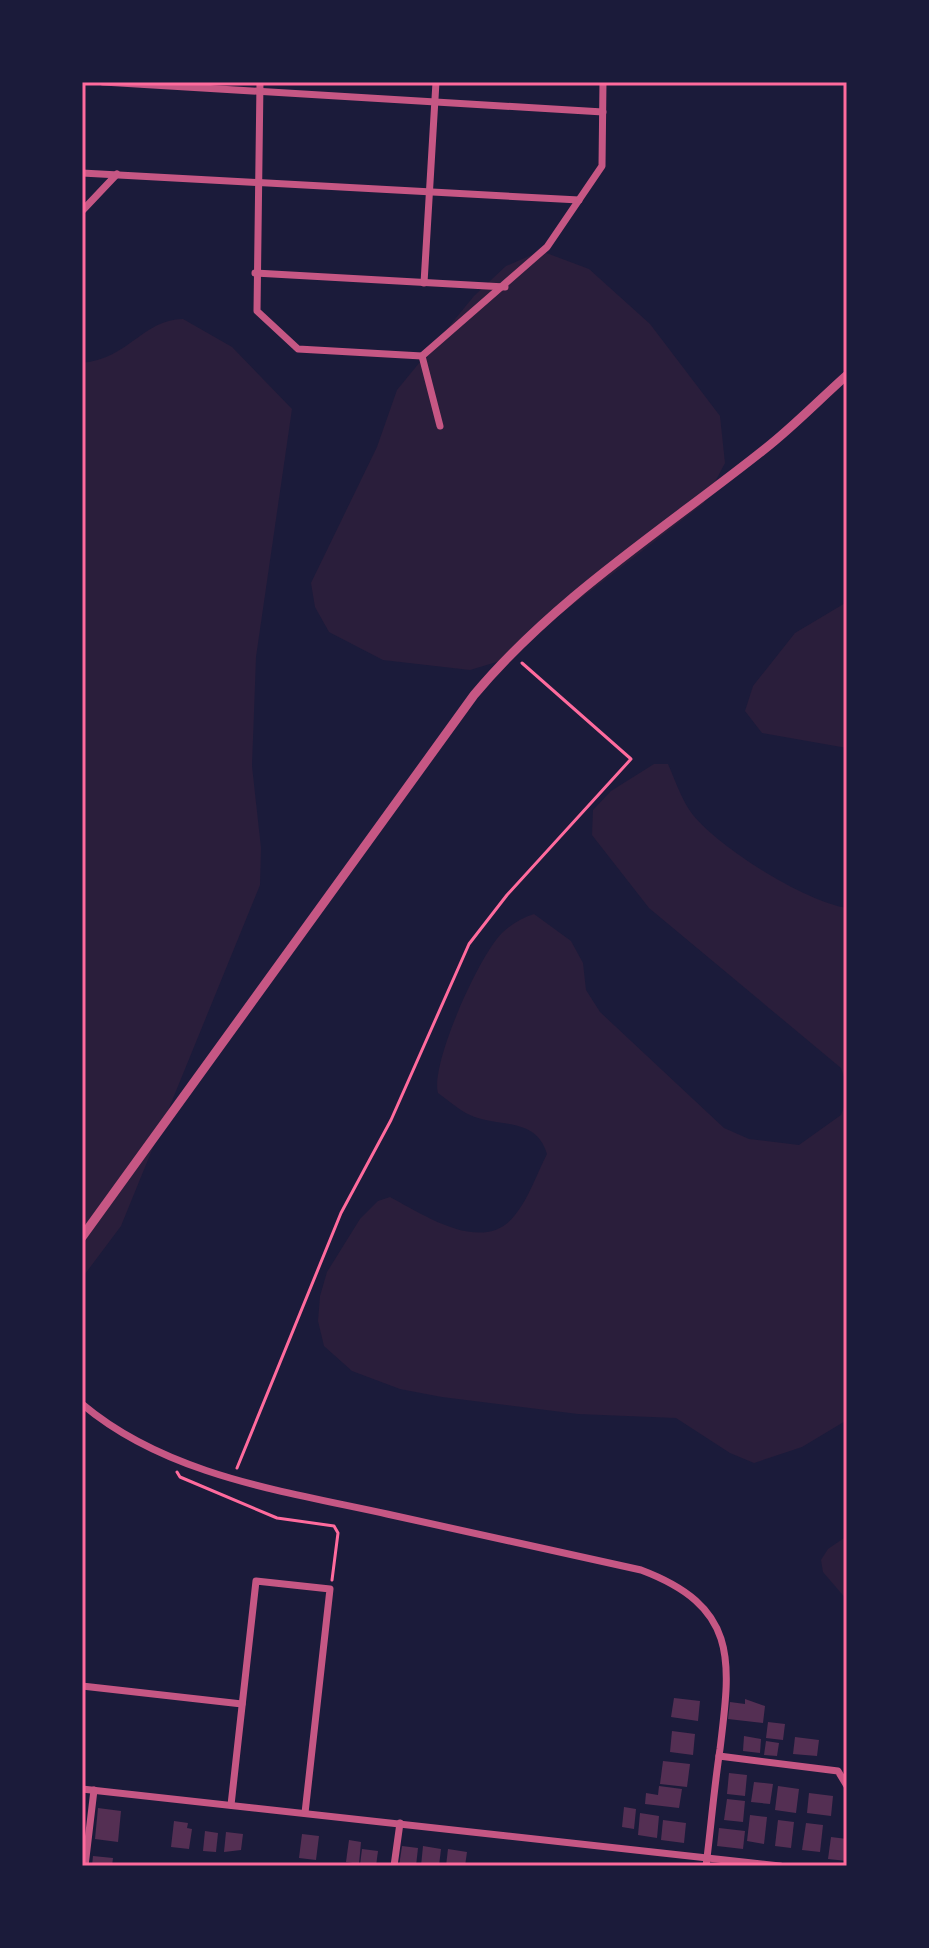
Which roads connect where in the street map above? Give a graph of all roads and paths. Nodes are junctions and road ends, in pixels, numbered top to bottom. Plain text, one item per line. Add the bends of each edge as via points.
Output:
1 (103, 82) edge
2 (260, 82) edge
3 (436, 82) edge
4 (603, 82) edge
5 (260, 93) junction
6 (435, 103) junction
7 (603, 112) junction
8 (82, 173) edge
9 (117, 174) junction
10 (260, 183) junction
11 (430, 192) junction
12 (579, 200) junction
13 (82, 211) edge
14 (255, 273) junction
15 (424, 283) junction
16 (505, 287) junction
17 (422, 356) junction
18 (847, 375) edge
19 (440, 426) dead end
20 (510, 652) junction
21 (82, 1237) edge
22 (82, 1404) edge
23 (170, 1458) junction
24 (233, 1478) junction
25 (330, 1589) junction
26 (82, 1686) edge
27 (242, 1704) junction
28 (719, 1756) junction
29 (847, 1786) edge
30 (82, 1789) edge
31 (94, 1790) junction
32 (231, 1805) junction
33 (305, 1813) junction
34 (400, 1823) junction
35 (706, 1862) edge
36 (85, 1866) edge
37 (394, 1866) edge
38 (780, 1866) edge

1 - 5 street
2 - 5 street
3 - 6 street
4 - 7 street
5 - 6 street
5 - 10 street
6 - 7 street
6 - 11 street
7 - 12 street via 602,166
8 - 9 street
9 - 10 street
9 - 13 street
10 - 11 street
10 - 14 street
11 - 12 street
11 - 15 street
12 - 16 street via 547,247
14 - 15 street
14 - 17 street via 257,311 298,349
15 - 16 street
16 - 17 street
17 - 19 street
18 - 20 street via 769,446 593,580
20 - 21 street
20 - 24 path via 631,759 469,944 391,1120 341,1213
22 - 23 street via 105,1424
23 - 24 street
23 - 25 path via 180,1477 234,1502 294,1523 334,1526 338,1533
24 - 28 street via 641,1570 675,1583 713,1621 727,1657
25 - 27 street via 256,1581
25 - 33 street
26 - 27 street
27 - 32 street
28 - 29 street via 838,1771
28 - 35 street
30 - 31 street
31 - 32 street
31 - 36 street
32 - 33 street
33 - 34 street
34 - 35 street
34 - 37 street
35 - 38 street

